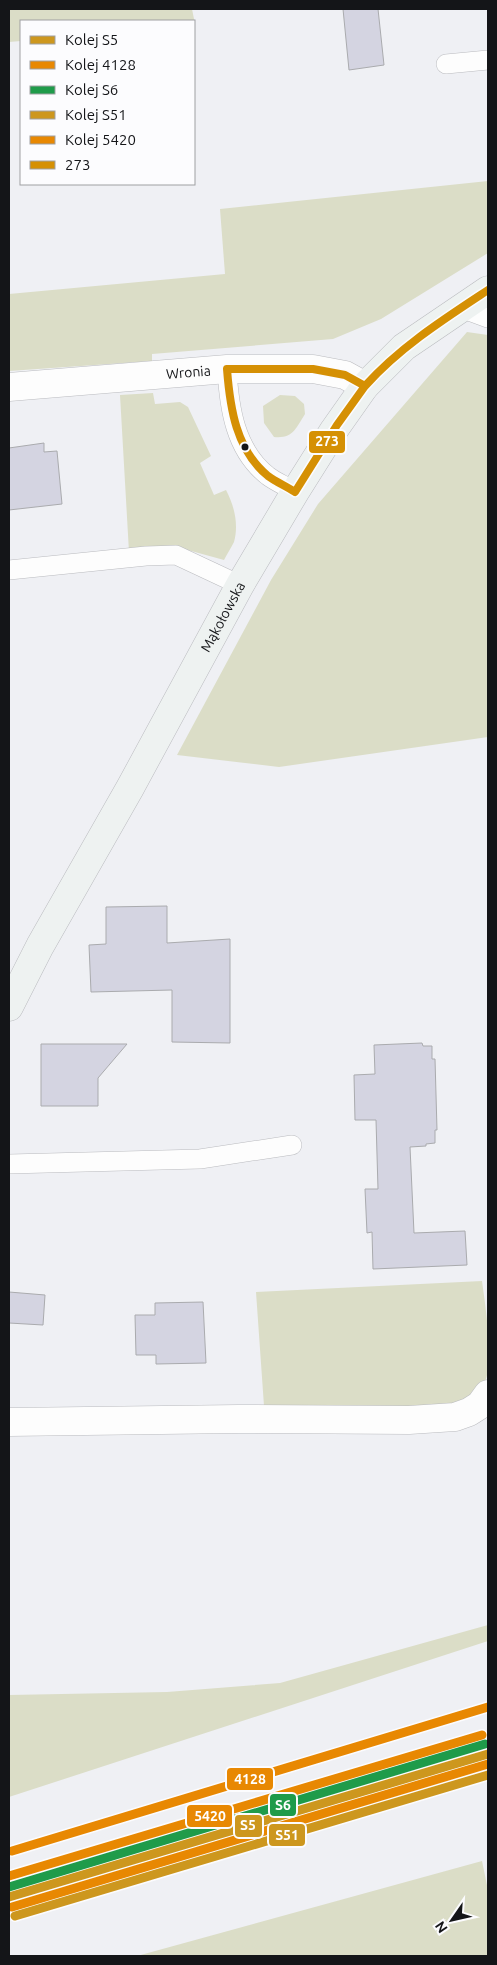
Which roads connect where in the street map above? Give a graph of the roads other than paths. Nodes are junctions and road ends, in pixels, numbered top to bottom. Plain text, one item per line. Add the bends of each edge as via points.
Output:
1 (488, 60) edge
2 (446, 64) dead end
3 (488, 290) edge
4 (461, 308) junction
5 (488, 318) edge
6 (227, 369) junction
7 (366, 386) junction
8 (9, 387) edge
9 (295, 492) junction
10 (9, 570) edge
11 (240, 585) junction
12 (11, 997) edge
13 (292, 1146) dead end
14 (9, 1164) edge
15 (488, 1394) edge
16 (9, 1422) edge

1 - 2 lane
3 - 4 street, Mąkołowska
4 - 5 lane
4 - 7 street, Mąkołowska via 404,347
6 - 7 street, Wronia via 313,369 345,376
6 - 8 street, Wronia
6 - 9 lane via 234,425 244,446 268,476
7 - 9 street, Mąkołowska
9 - 11 street, Mąkołowska
10 - 11 lane via 176,555
11 - 12 street, Mąkołowska
13 - 14 lane via 200,1159
15 - 16 street via 480,1405 455,1417 409,1420

